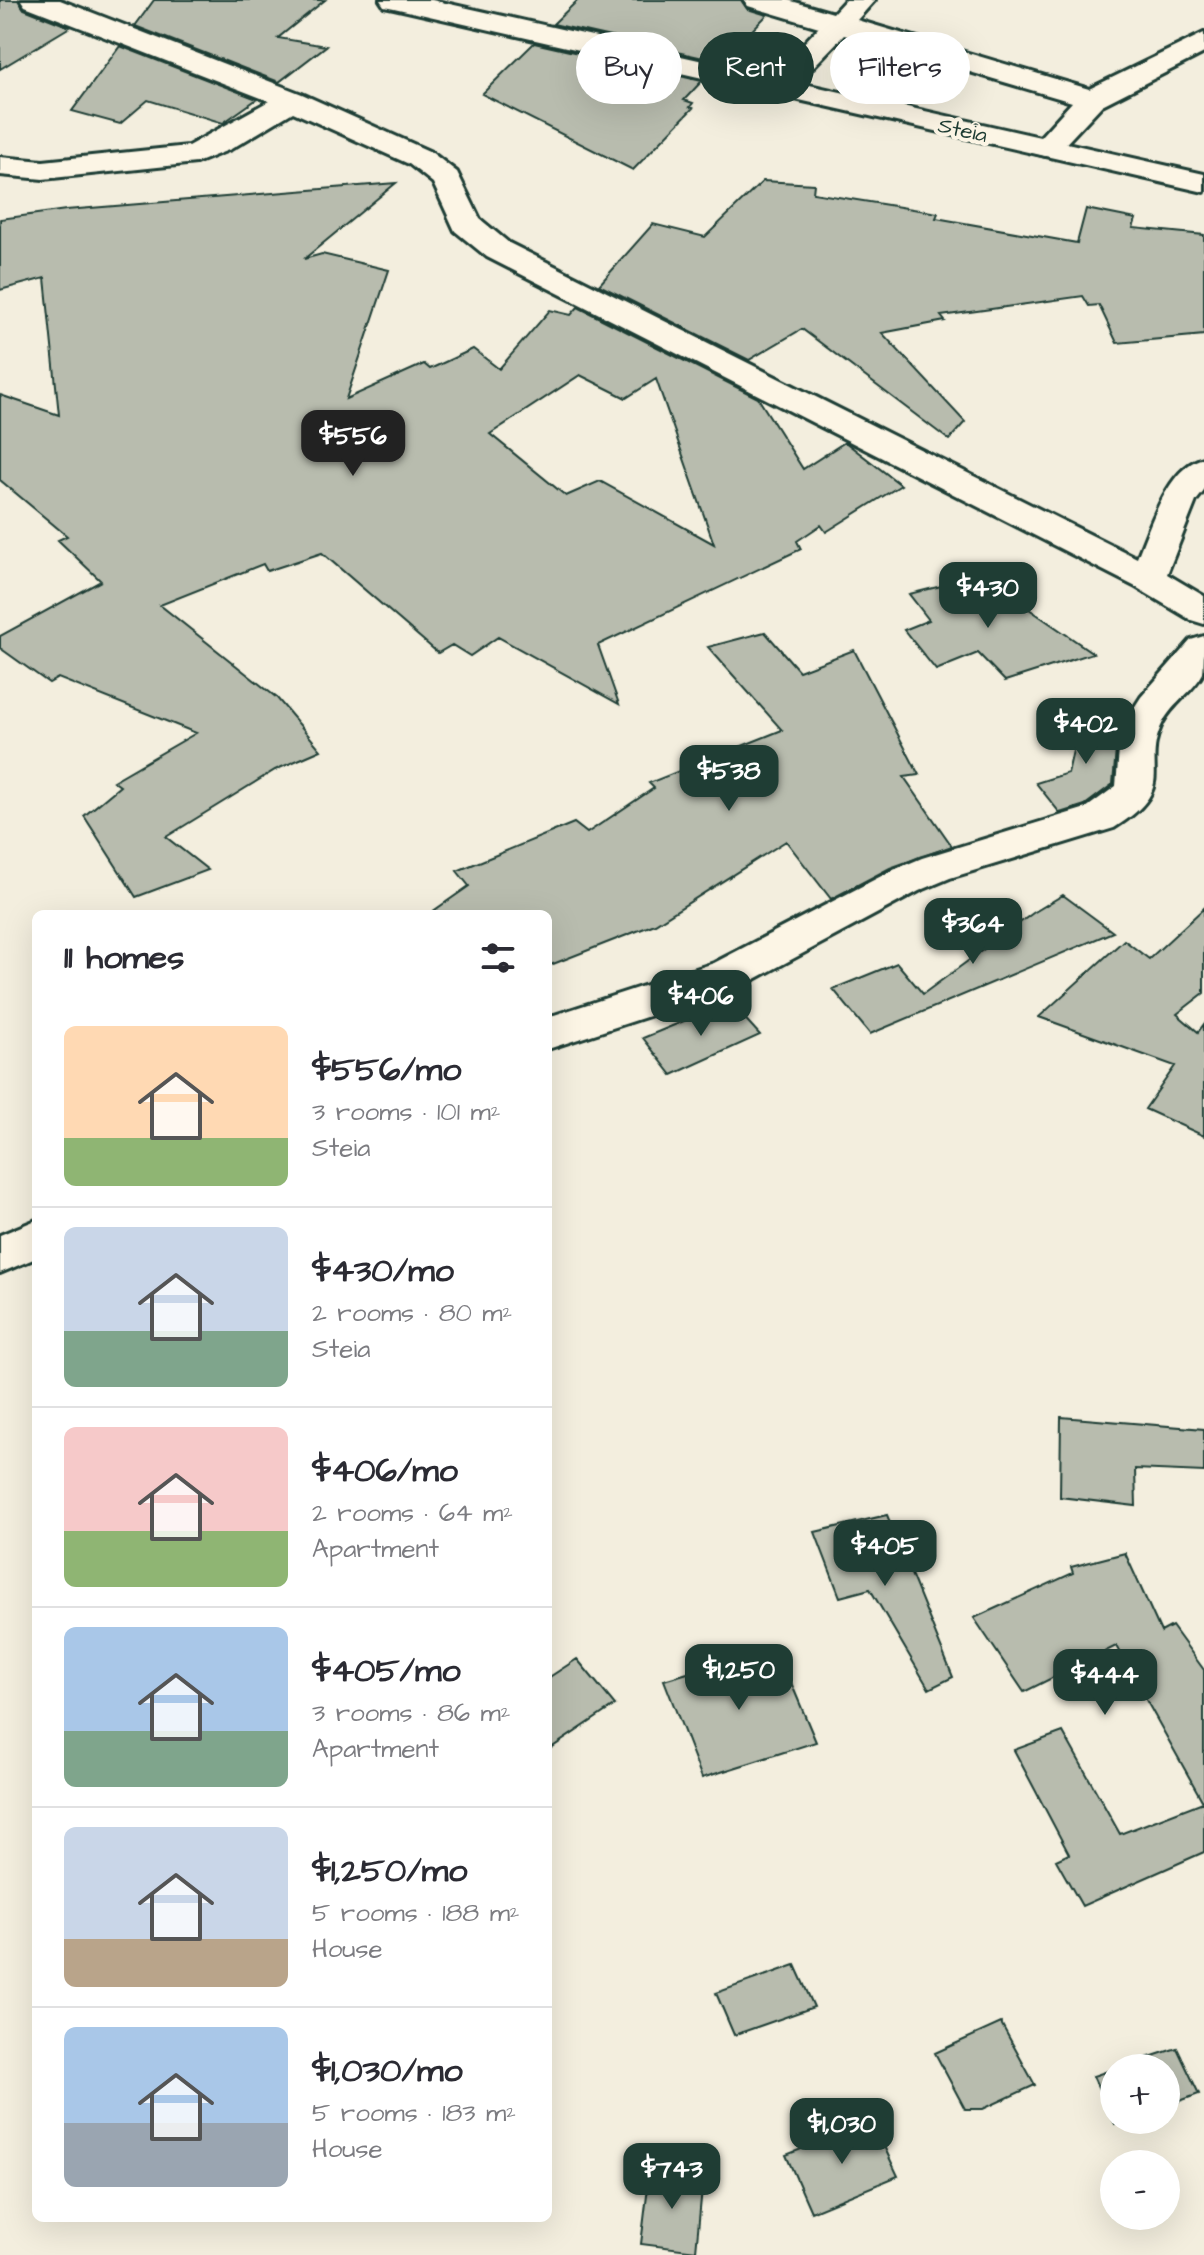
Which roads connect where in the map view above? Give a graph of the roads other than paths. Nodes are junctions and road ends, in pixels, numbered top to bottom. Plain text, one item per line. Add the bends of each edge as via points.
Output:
1 (35, 0) edge
2 (394, 0) edge
3 (758, 0) edge
4 (861, 0) edge
5 (838, 26) junction
6 (1204, 42) edge
7 (814, 50) edge
8 (698, 69) edge
9 (814, 95) edge
10 (1092, 99) junction
11 (292, 100) junction
12 (1046, 147) junction
13 (0, 166) edge
14 (1204, 183) edge
15 (1204, 468) edge
16 (1147, 578) junction
17 (1204, 612) edge
18 (1204, 648) edge
19 (552, 1032) edge
20 (32, 1240) edge
21 (0, 1255) edge

1 - 11 street
2 - 8 street, Steia
3 - 5 street
4 - 5 street
5 - 7 street
5 - 10 street
6 - 10 street
9 - 12 street, Steia
10 - 12 street
11 - 13 street via 196,154 43,170
11 - 16 street via 420,158 446,179 466,224 498,250
12 - 14 street, Steia
15 - 16 street via 1179,499
16 - 17 street
18 - 19 street via 1144,722 1137,782 1124,805 1100,818 905,881 729,974
20 - 21 street

